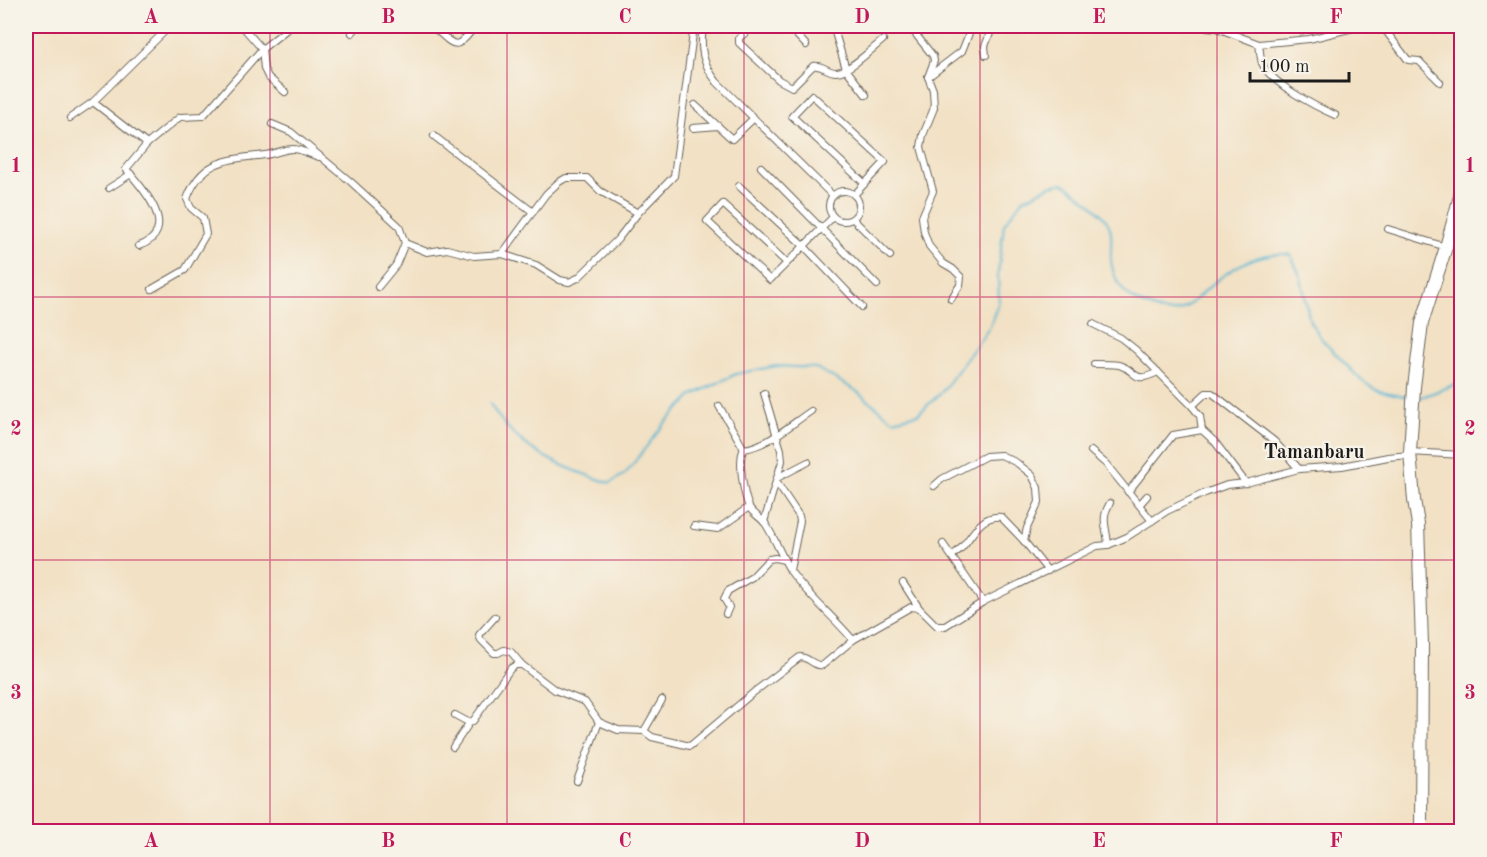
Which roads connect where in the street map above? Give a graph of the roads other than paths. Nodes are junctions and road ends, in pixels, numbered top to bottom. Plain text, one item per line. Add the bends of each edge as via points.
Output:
1 (170, 26) edge
2 (242, 26) edge
3 (291, 26) edge
4 (358, 26) edge
5 (432, 26) edge
6 (475, 26) edge
7 (694, 26) edge
8 (703, 26) edge
9 (754, 26) edge
10 (788, 26) edge
11 (832, 26) edge
12 (909, 26) edge
13 (972, 26) edge
14 (993, 26) edge
15 (1029, 26) edge
16 (1087, 26) edge
17 (1168, 26) edge
18 (1186, 26) edge
19 (1198, 26) edge
20 (1361, 26) edge
21 (1382, 26) edge
22 (352, 33) dead end
23 (883, 40) dead end
24 (1259, 44) junction
25 (806, 45) dead end
26 (262, 49) junction
27 (986, 55) dead end
28 (846, 69) junction
29 (928, 77) junction
30 (1440, 82) dead end
31 (285, 92) dead end
32 (866, 95) dead end
33 (93, 102) junction
34 (695, 105) dead end
35 (1335, 115) dead end
36 (70, 118) dead end
37 (754, 118) junction
38 (272, 124) dead end
39 (718, 126) junction
40 (693, 128) dead end
41 (434, 136) dead end
42 (147, 144) junction
43 (322, 158) junction
44 (761, 167) dead end
45 (131, 174) junction
46 (864, 183) junction
47 (739, 186) dead end
48 (109, 188) dead end
49 (1461, 189) edge
50 (854, 195) junction
51 (833, 196) junction
52 (533, 212) junction
53 (638, 213) junction
54 (833, 217) junction
55 (853, 219) junction
56 (822, 228) junction
57 (1388, 229) dead end
58 (405, 243) junction
59 (139, 246) dead end
60 (804, 246) junction
61 (1446, 247) junction
62 (501, 254) junction
63 (890, 256) dead end
64 (787, 263) junction
65 (877, 285) dead end
66 (378, 287) dead end
67 (152, 289) dead end
68 (951, 299) dead end
69 (862, 306) dead end
70 (1094, 324) dead end
71 (1094, 364) dead end
72 (1158, 372) junction
73 (764, 393) dead end
74 (719, 406) dead end
75 (1192, 406) junction
76 (811, 411) dead end
77 (1202, 429) junction
78 (777, 434) junction
79 (744, 449) junction
80 (1091, 451) dead end
81 (1411, 453) junction
82 (1461, 455) edge
83 (808, 462) dead end
84 (1299, 469) junction
85 (778, 480) junction
86 (1246, 483) junction
87 (934, 486) dead end
88 (1128, 492) junction
89 (1147, 496) dead end
90 (1110, 503) dead end
91 (1140, 504) junction
92 (749, 507) junction
93 (1152, 521) junction
94 (764, 522) junction
95 (694, 526) dead end
96 (1024, 542) junction
97 (943, 544) dead end
98 (1108, 545) junction
99 (952, 556) junction
100 (784, 561) junction
101 (790, 570) junction
102 (1048, 571) junction
103 (903, 583) dead end
104 (983, 602) junction
105 (919, 608) junction
106 (726, 614) dead end
107 (495, 617) dead end
108 (853, 640) junction
109 (522, 664) junction
110 (663, 700) dead end
111 (455, 716) dead end
112 (470, 722) junction
113 (599, 722) junction
114 (644, 731) junction
115 (453, 747) dead end
116 (576, 781) dead end
117 (1421, 831) edge

1 - 33 street
2 - 26 street
3 - 26 street
4 - 22 street
5 - 6 street via 457,45
7 - 53 street via 674,176
8 - 37 street via 702,56 707,70
9 - 28 street via 739,43 788,86 794,87 816,65 835,72
10 - 25 street
11 - 28 street
12 - 29 street via 933,56
13 - 29 street via 962,51
14 - 27 street via 985,46
15 - 16 street
17 - 18 street
19 - 24 street via 1217,28
20 - 24 street via 1309,39
21 - 30 street via 1408,60 1419,61
23 - 28 street
24 - 35 street via 1262,63 1274,78 1312,105
26 - 31 street via 268,77
26 - 42 street via 203,116 180,117
28 - 32 street
29 - 68 street via 934,108 921,147 933,191 922,217 929,246 961,277
33 - 36 street
33 - 42 street
34 - 39 street
37 - 39 street via 732,139
37 - 51 street
38 - 43 street via 291,132
39 - 40 street
41 - 52 street
42 - 45 street via 126,169
43 - 58 street via 399,226
43 - 67 street via 294,149 231,158 212,166 195,184 187,200 204,218 206,234 185,270
44 - 56 street
45 - 48 street
45 - 59 street via 147,192 159,220 150,242
46 - 46 street via 885,162 812,95 792,116
46 - 50 street
47 - 60 street
49 - 61 highway
50 - 51 street via 844,191
50 - 55 street via 860,207
51 - 54 street via 829,206
52 - 53 street via 559,182 579,177 587,178 600,191
52 - 62 street
53 - 62 street via 593,265 569,282 536,265
54 - 55 street via 844,222
54 - 56 street
55 - 63 street
56 - 60 street
56 - 65 street
57 - 61 street
58 - 62 street via 427,252 447,249 474,256
58 - 66 street via 396,265
60 - 64 street
60 - 69 street
61 - 81 highway via 1422,323
64 - 64 street via 770,280 707,221 723,204
70 - 72 street via 1121,338
71 - 72 street via 1121,366 1140,378
72 - 75 street
73 - 78 street
74 - 79 street
75 - 77 street via 1200,416
75 - 84 street via 1206,393 1212,393 1274,441
76 - 78 street
77 - 86 street
77 - 88 street via 1173,435
78 - 79 street
78 - 85 street via 782,461
79 - 92 street via 741,466
80 - 88 street
81 - 82 street
81 - 84 street via 1342,466
81 - 117 highway via 1418,524
83 - 85 street
84 - 86 street
85 - 94 street
85 - 101 street via 800,522
86 - 93 street via 1205,493
87 - 96 street via 986,456 1001,455 1017,463 1032,475 1038,488 1039,501
88 - 91 street
89 - 91 street
90 - 98 street via 1104,519
91 - 93 street
92 - 94 street
92 - 95 street via 718,529
93 - 98 street
94 - 100 street
96 - 99 street via 1001,517 992,517 970,534
96 - 102 street
97 - 99 street
98 - 102 street via 1097,546
99 - 104 street
100 - 101 street
100 - 106 street via 769,559 752,577 728,591 724,599 729,607
101 - 108 street
102 - 104 street
103 - 105 street
104 - 105 street via 941,627
105 - 108 street via 910,606
107 - 109 street via 479,635 481,640 494,653 511,652
108 - 114 street via 823,665 800,657 694,745 662,740
109 - 112 street via 511,668
109 - 113 street via 555,690 585,702
110 - 114 street
111 - 112 street
112 - 115 street
113 - 114 street via 618,730
113 - 116 street

